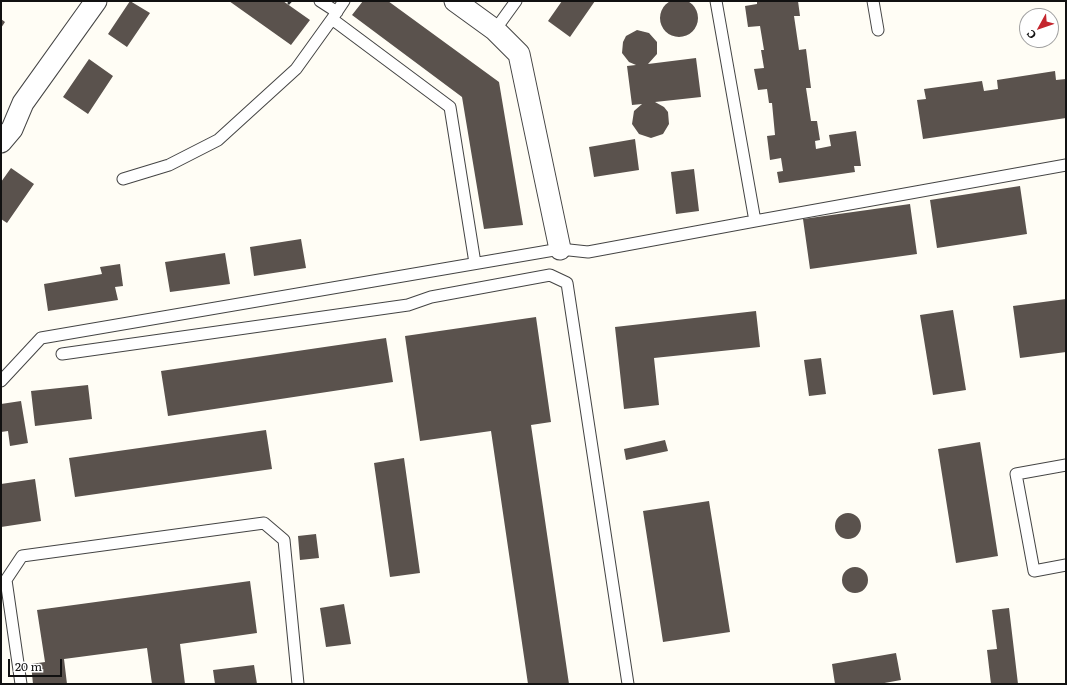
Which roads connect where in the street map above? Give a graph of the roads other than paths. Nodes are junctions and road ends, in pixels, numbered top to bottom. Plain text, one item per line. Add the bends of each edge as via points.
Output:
1 (96, 1) edge
2 (320, 1) edge
3 (344, 1) edge
4 (455, 1) edge
5 (516, 1) edge
6 (716, 1) edge
7 (873, 1) edge
8 (334, 16) junction
9 (495, 30) junction
10 (878, 30) dead end
11 (1, 142) edge
12 (1066, 165) edge
13 (123, 179) dead end
14 (755, 221) junction
15 (560, 249) junction
16 (475, 263) junction
17 (62, 354) dead end
18 (1, 381) edge
19 (1066, 465) edge
20 (1066, 565) edge
21 (21, 684) edge
22 (298, 684) edge
23 (628, 684) edge

1 - 11 street via 23,102 12,129
2 - 8 lane
3 - 8 lane
4 - 9 street
5 - 9 lane
6 - 14 lane
7 - 10 lane
8 - 13 lane via 296,69 218,140 169,165
8 - 16 lane via 450,107
9 - 15 street via 519,54
12 - 14 lane
14 - 15 lane via 588,252
15 - 16 lane
16 - 18 lane via 41,338
17 - 23 lane via 408,305 431,297 550,275 568,283
19 - 20 lane via 1016,474 1034,571
21 - 22 lane via 6,580 22,556 264,523 284,540

